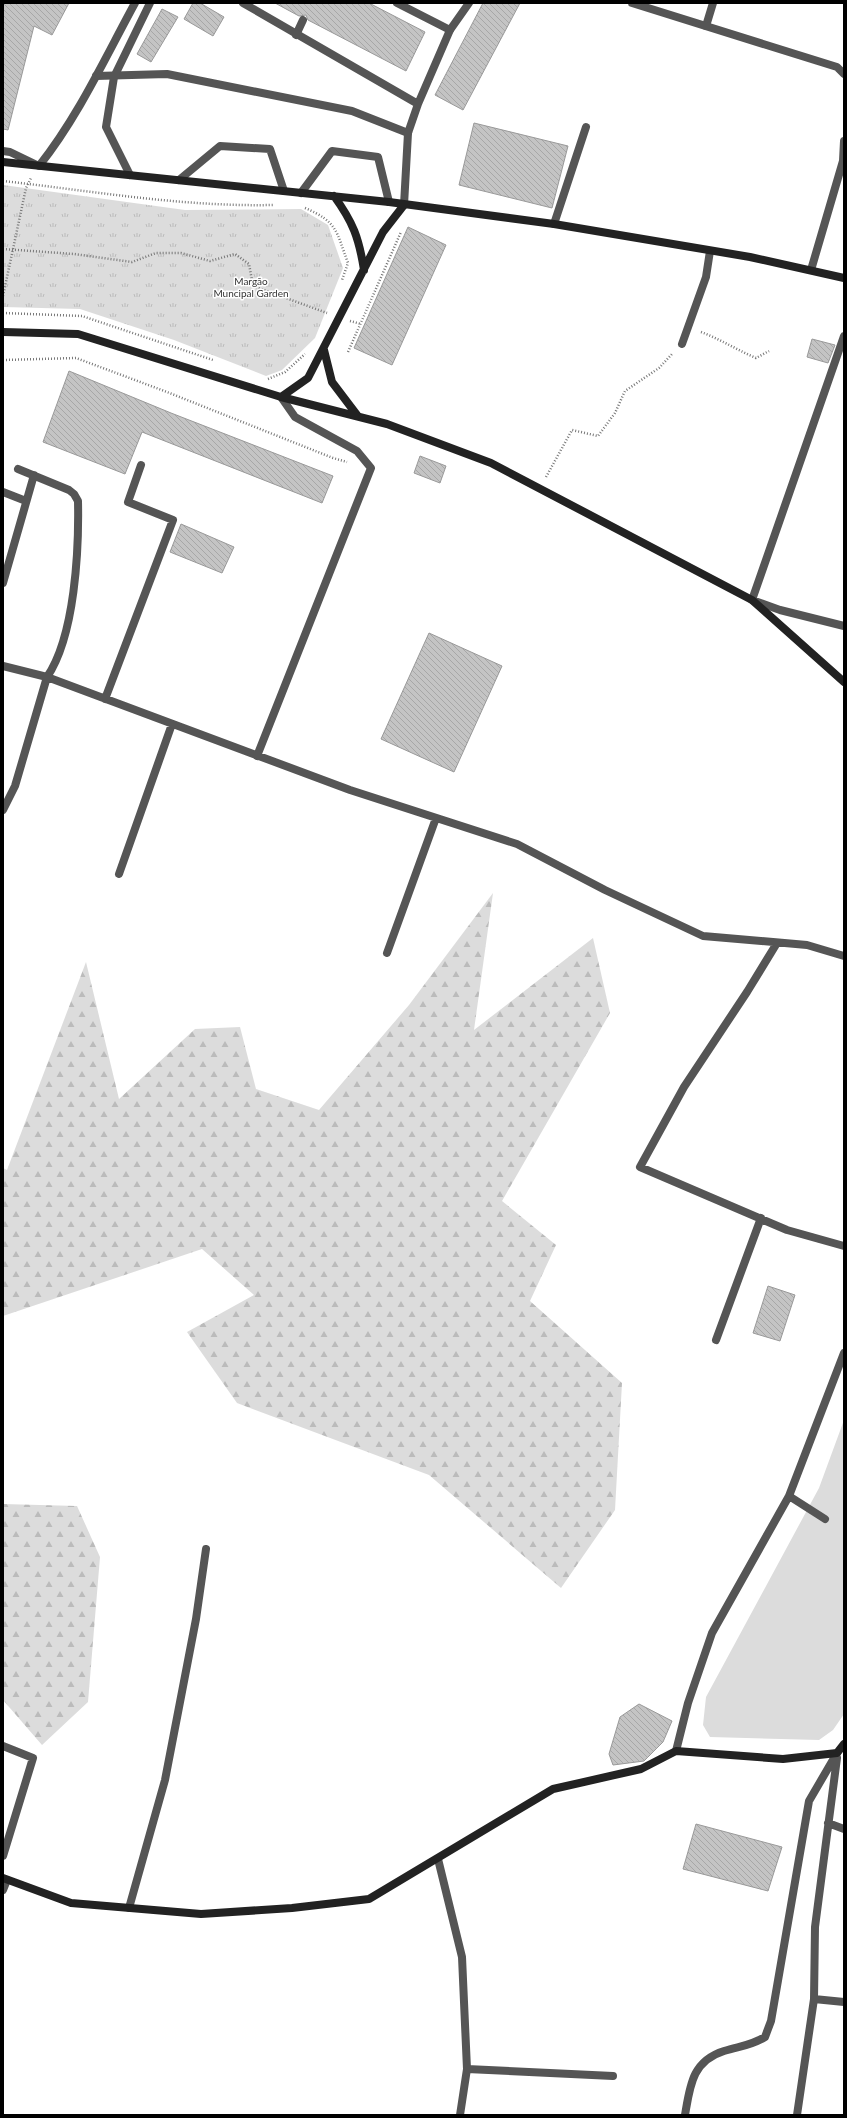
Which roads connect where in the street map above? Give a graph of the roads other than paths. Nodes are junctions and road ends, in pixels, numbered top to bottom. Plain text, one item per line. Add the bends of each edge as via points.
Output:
1 (135, 3) edge
2 (150, 3) edge
3 (243, 3) edge
4 (397, 3) edge
5 (468, 3) edge
6 (632, 3) edge
7 (713, 3) edge
8 (303, 20) dead end
9 (706, 26) junction
10 (450, 30) junction
11 (296, 35) junction
12 (844, 74) edge
13 (96, 76) junction
14 (114, 77) junction
15 (418, 104) junction
16 (586, 127) dead end
17 (408, 133) junction
18 (844, 141) edge
19 (3, 151) edge
20 (844, 161) edge
21 (3, 162) edge
22 (39, 166) junction
23 (130, 175) junction
24 (179, 180) junction
25 (284, 191) junction
26 (301, 193) junction
27 (334, 196) junction
28 (388, 202) junction
29 (404, 205) junction
30 (554, 224) junction
31 (710, 251) junction
32 (364, 270) junction
33 (811, 270) junction
34 (844, 278) edge
35 (3, 332) edge
36 (844, 336) edge
37 (682, 344) road end
38 (324, 350) junction
39 (281, 397) junction
40 (356, 415) junction
41 (141, 465) dead end
42 (18, 469) dead end
43 (34, 475) junction
44 (3, 492) edge
45 (26, 501) junction
46 (3, 583) edge
47 (752, 600) junction
48 (844, 626) edge
49 (3, 666) edge
50 (47, 677) junction
51 (844, 682) edge
52 (105, 699) junction
53 (172, 724) junction
54 (257, 756) junction
55 (3, 810) edge
56 (436, 818) junction
57 (119, 874) dead end
58 (777, 943) junction
59 (387, 953) dead end
60 (844, 956) edge
61 (761, 1218) junction
62 (844, 1246) edge
63 (716, 1340) dead end
64 (844, 1353) edge
65 (789, 1496) junction
66 (825, 1519) dead end
67 (206, 1549) dead end
68 (844, 1744) edge
69 (3, 1746) edge
70 (676, 1751) junction
71 (837, 1753) junction
72 (828, 1823) junction
73 (844, 1829) edge
74 (3, 1856) edge
75 (438, 1859) junction
76 (5, 1879) edge
77 (3, 1890) edge
78 (129, 1908) junction
79 (814, 1999) junction
80 (844, 2002) edge
81 (467, 2069) junction
82 (613, 2076) dead end
83 (460, 2115) edge
84 (685, 2115) edge
85 (797, 2115) edge

1 - 13 street
2 - 14 street
3 - 11 street
4 - 10 street
5 - 10 street
6 - 9 street
7 - 9 street
8 - 11 street
9 - 12 street via 837,67
10 - 15 street
11 - 15 street
13 - 14 street
13 - 22 street via 63,132
14 - 17 street via 167,74 352,111
14 - 23 street via 106,127
15 - 17 street
16 - 30 street
17 - 29 street
18 - 20 street
19 - 22 street
20 - 33 street
21 - 22 main road
22 - 23 main road
23 - 24 main road
24 - 25 main road
24 - 25 street via 220,146 270,149
25 - 26 main road
26 - 27 main road
26 - 28 street via 332,151 378,157
27 - 28 main road
27 - 32 main road via 350,218 361,249
28 - 29 main road
29 - 30 main road
29 - 32 main road via 383,232
30 - 31 main road
31 - 33 main road
31 - 37 street via 706,277
32 - 38 main road
33 - 34 main road
35 - 39 main road via 78,334
36 - 47 street
38 - 39 main road via 308,378
38 - 40 main road via 332,382
39 - 40 main road
39 - 54 street via 295,417 357,451 371,468
40 - 47 main road via 387,424 491,464
41 - 52 street via 128,502 173,520
42 - 43 street
43 - 45 street
43 - 50 street via 69,490 78,501 77,554 64,643
44 - 45 street
45 - 46 street
47 - 48 street via 780,610
47 - 51 main road
49 - 50 street
50 - 52 street
50 - 55 street via 15,786
52 - 53 street
53 - 54 street
53 - 57 street
54 - 56 street
56 - 58 street via 517,844 605,890 703,936
56 - 59 street
58 - 60 street via 807,945
58 - 61 street via 684,1087 640,1167
61 - 62 street via 787,1230
61 - 63 street
64 - 65 street
65 - 66 street
65 - 70 street via 712,1633 688,1703
67 - 78 street via 196,1619 165,1780
68 - 71 main road
69 - 74 street via 33,1758
70 - 71 main road via 783,1759
70 - 75 main road via 641,1769 553,1789
71 - 72 street
71 - 84 street via 809,1801 771,2021 765,2037 751,2046 724,2051 706,2059 691,2081
72 - 73 street
72 - 79 street via 815,1927
75 - 78 main road via 369,1899 292,1908 201,1914
75 - 81 street via 462,1958
76 - 77 street
76 - 78 main road via 71,1903
79 - 80 street
79 - 85 street
81 - 82 street
81 - 83 street

